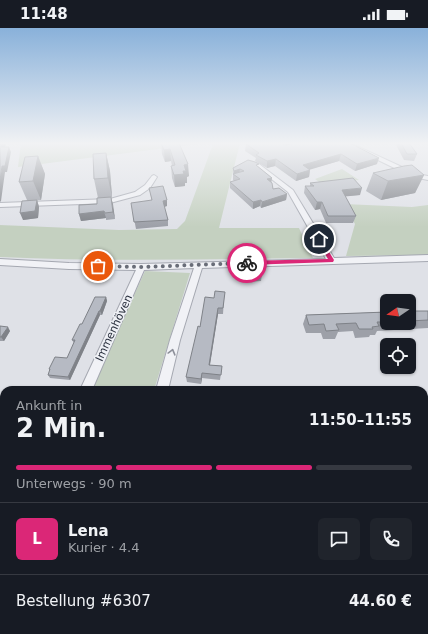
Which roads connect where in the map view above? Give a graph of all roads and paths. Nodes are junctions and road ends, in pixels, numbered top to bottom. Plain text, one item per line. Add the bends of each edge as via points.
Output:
1 (265, 171) edge
2 (405, 171) edge
3 (154, 177) dead end
4 (428, 178) edge
5 (0, 205) edge
6 (428, 258) edge
7 (331, 260) junction
8 (0, 262) edge
9 (199, 265) junction
10 (141, 267) junction
11 (88, 386) edge
12 (163, 386) edge

1 - 7 street via 291,191
2 - 4 street
3 - 5 street via 151,184 142,191 105,202
6 - 7 street
7 - 9 street
8 - 10 street
9 - 10 street
12 -> 9 street
10 - 11 street, Immenhöven

